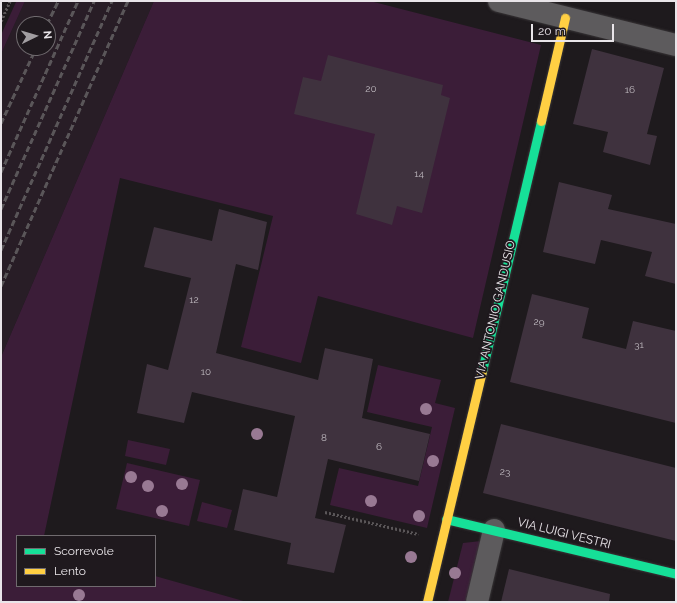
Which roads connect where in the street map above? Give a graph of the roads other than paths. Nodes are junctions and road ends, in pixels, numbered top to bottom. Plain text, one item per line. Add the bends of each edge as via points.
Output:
1 (499, 1) edge
2 (566, 18) junction
3 (676, 45) edge
4 (446, 519) junction
5 (494, 530) junction
6 (676, 574) edge
7 (427, 602) edge
8 (477, 602) edge

1 - 2 street
2 - 3 street
2 - 4 street, VIA ANTONIO GANDUSIO
4 - 5 street, VIA LUIGI VESTRI
4 - 7 street, VIA ANTONIO GANDUSIO
5 - 6 street, VIA LUIGI VESTRI
5 - 8 street

